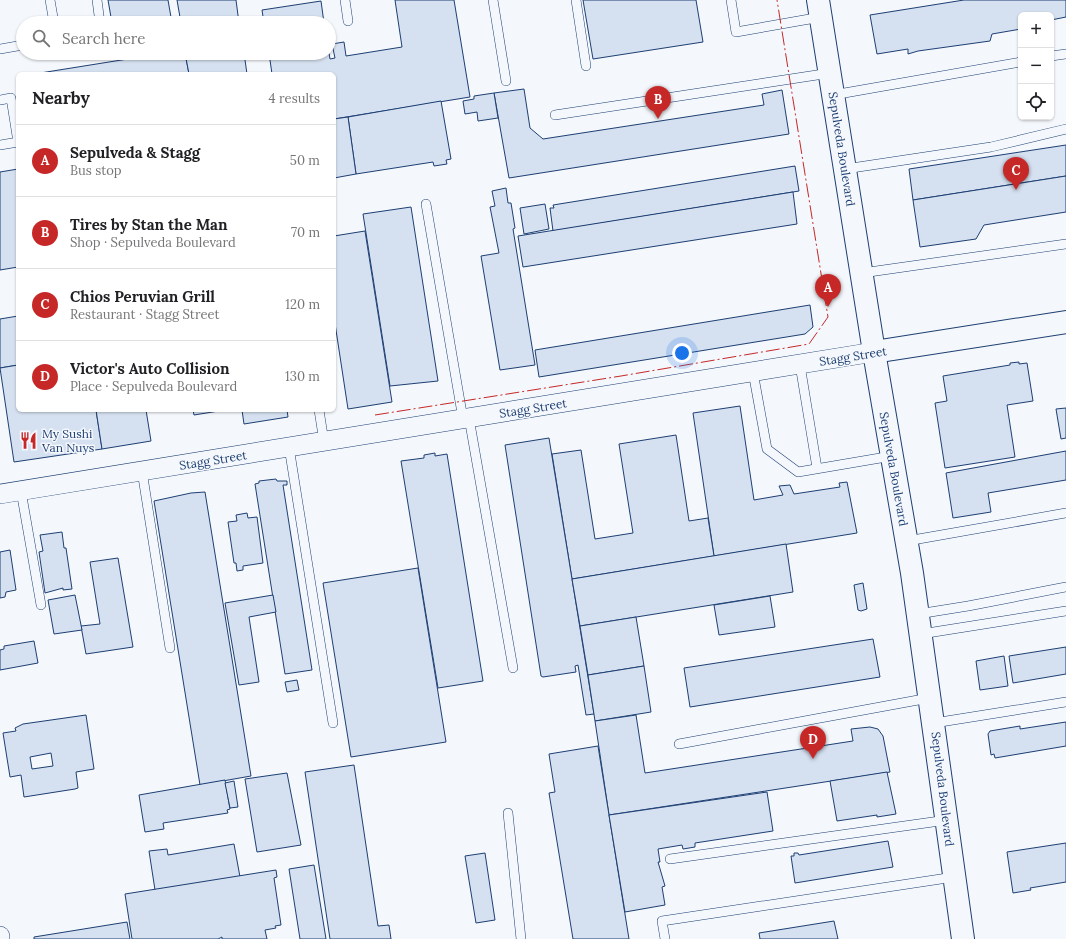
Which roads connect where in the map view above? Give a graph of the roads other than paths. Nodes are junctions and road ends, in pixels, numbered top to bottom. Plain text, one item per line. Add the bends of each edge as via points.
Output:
1 (50, 0) edge
2 (97, 0) edge
3 (345, 0) edge
4 (493, 0) edge
5 (576, 0) edge
6 (731, 0) edge
7 (820, 9) edge
8 (53, 16) edge
9 (99, 16) edge
10 (348, 21) dead end
11 (16, 46) edge
12 (0, 49) edge
13 (1066, 54) edge
14 (1054, 56) edge
15 (1018, 63) edge
16 (586, 66) dead end
17 (830, 73) junction
18 (506, 81) dead end
19 (833, 95) junction
20 (0, 100) edge
21 (555, 115) dead end
22 (16, 129) edge
23 (1066, 129) edge
24 (16, 142) edge
25 (0, 145) edge
26 (845, 169) junction
27 (426, 204) dead end
28 (1066, 244) edge
29 (862, 273) junction
30 (1066, 322) edge
31 (874, 352) junction
32 (800, 364) junction
33 (753, 372) junction
34 (319, 412) edge
35 (466, 418) junction
36 (324, 442) junction
37 (290, 447) junction
38 (892, 456) junction
39 (817, 468) junction
40 (142, 471) junction
41 (21, 491) junction
42 (0, 494) edge
43 (1066, 513) edge
44 (907, 541) junction
45 (1066, 587) edge
46 (40, 606) dead end
47 (1066, 611) edge
48 (919, 624) junction
49 (170, 648) dead end
50 (513, 668) dead end
51 (931, 697) junction
52 (1066, 702) edge
53 (333, 723) dead end
54 (934, 723) junction
55 (679, 744) dead end
56 (508, 813) dead end
57 (947, 820) junction
58 (670, 859) dead end
59 (954, 877) junction
60 (521, 939) edge
61 (665, 939) edge
62 (963, 939) edge

1 - 8 lane
2 - 9 lane
3 - 10 lane
4 - 18 lane
5 - 16 lane
6 - 7 lane via 736,32
7 - 17 main road, Sepulveda Boulevard
11 - 12 lane
13 - 14 lane
15 - 19 lane
17 - 19 main road, Sepulveda Boulevard
17 - 21 lane
19 - 26 main road, Sepulveda Boulevard
20 - 22 lane via 11,98
23 - 26 lane via 991,147
24 - 25 lane
26 - 29 main road, Sepulveda Boulevard
27 - 35 lane
28 - 29 lane
29 - 31 main road, Sepulveda Boulevard
30 - 31 main road, Stagg Street
31 - 32 street, Stagg Street
31 - 38 main road, Sepulveda Boulevard
32 - 33 street, Stagg Street
32 - 39 lane
33 - 35 street, Stagg Street
33 - 39 lane via 767,449 798,472
34 - 36 lane
35 - 36 street, Stagg Street
35 - 50 lane
36 - 37 street, Stagg Street
37 - 40 street, Stagg Street
37 - 53 lane
38 - 39 lane
38 - 44 main road, Sepulveda Boulevard
40 - 41 street, Stagg Street
40 - 49 lane
41 - 42 street, Stagg Street
41 - 46 lane
43 - 44 lane
44 - 48 main road, Sepulveda Boulevard
45 - 48 lane via 968,606
47 - 48 lane
48 - 51 main road, Sepulveda Boulevard
51 - 54 main road, Sepulveda Boulevard
51 - 55 lane
52 - 54 lane
54 - 57 main road, Sepulveda Boulevard
56 - 60 lane
57 - 58 lane
57 - 59 main road, Sepulveda Boulevard
59 - 61 lane via 662,921
59 - 62 main road, Sepulveda Boulevard

